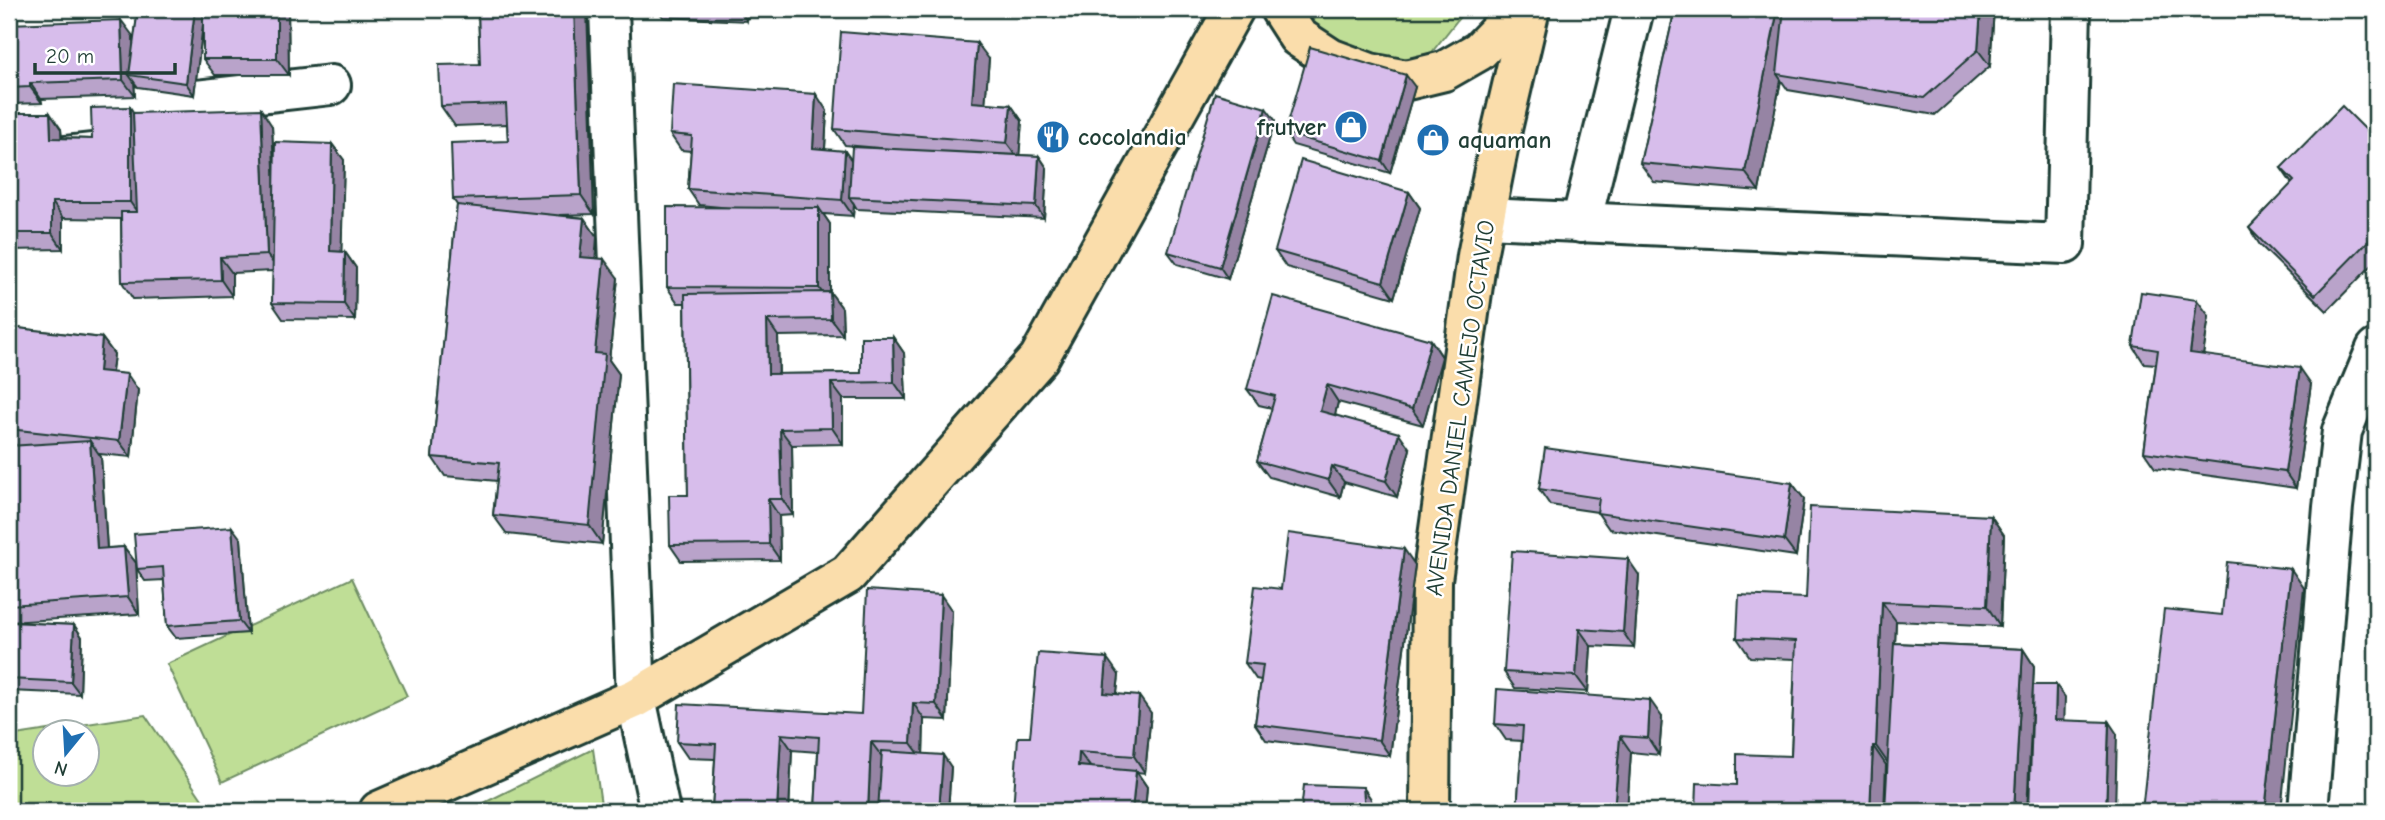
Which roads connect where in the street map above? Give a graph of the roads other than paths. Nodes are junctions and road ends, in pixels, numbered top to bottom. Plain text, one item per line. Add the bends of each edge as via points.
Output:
1 (609, 9) edge
2 (1234, 9) edge
3 (1280, 9) edge
4 (1520, 9) edge
5 (1530, 9) edge
6 (1634, 9) edge
7 (2071, 9) edge
8 (331, 85) dead end
9 (9, 121) edge
10 (1486, 219) junction
11 (1581, 223) junction
12 (2376, 349) edge
13 (636, 698) junction
14 (379, 811) edge
15 (660, 811) edge
16 (1430, 811) edge
17 (2308, 811) edge

1 - 13 street
2 - 13 main road via 1039,358 848,574
3 - 4 main road via 1298,37 1330,58 1407,80 1444,71 1479,51
5 - 10 main road, AVENIDA DANIEL CAMEJO OCTAVIO
6 - 11 street
7 - 11 street via 2065,244
8 - 9 street
10 - 11 street
10 - 16 main road, AVENIDA DANIEL CAMEJO OCTAVIO via 1432,580
12 - 17 street via 2342,431
13 - 14 main road
13 - 15 street

